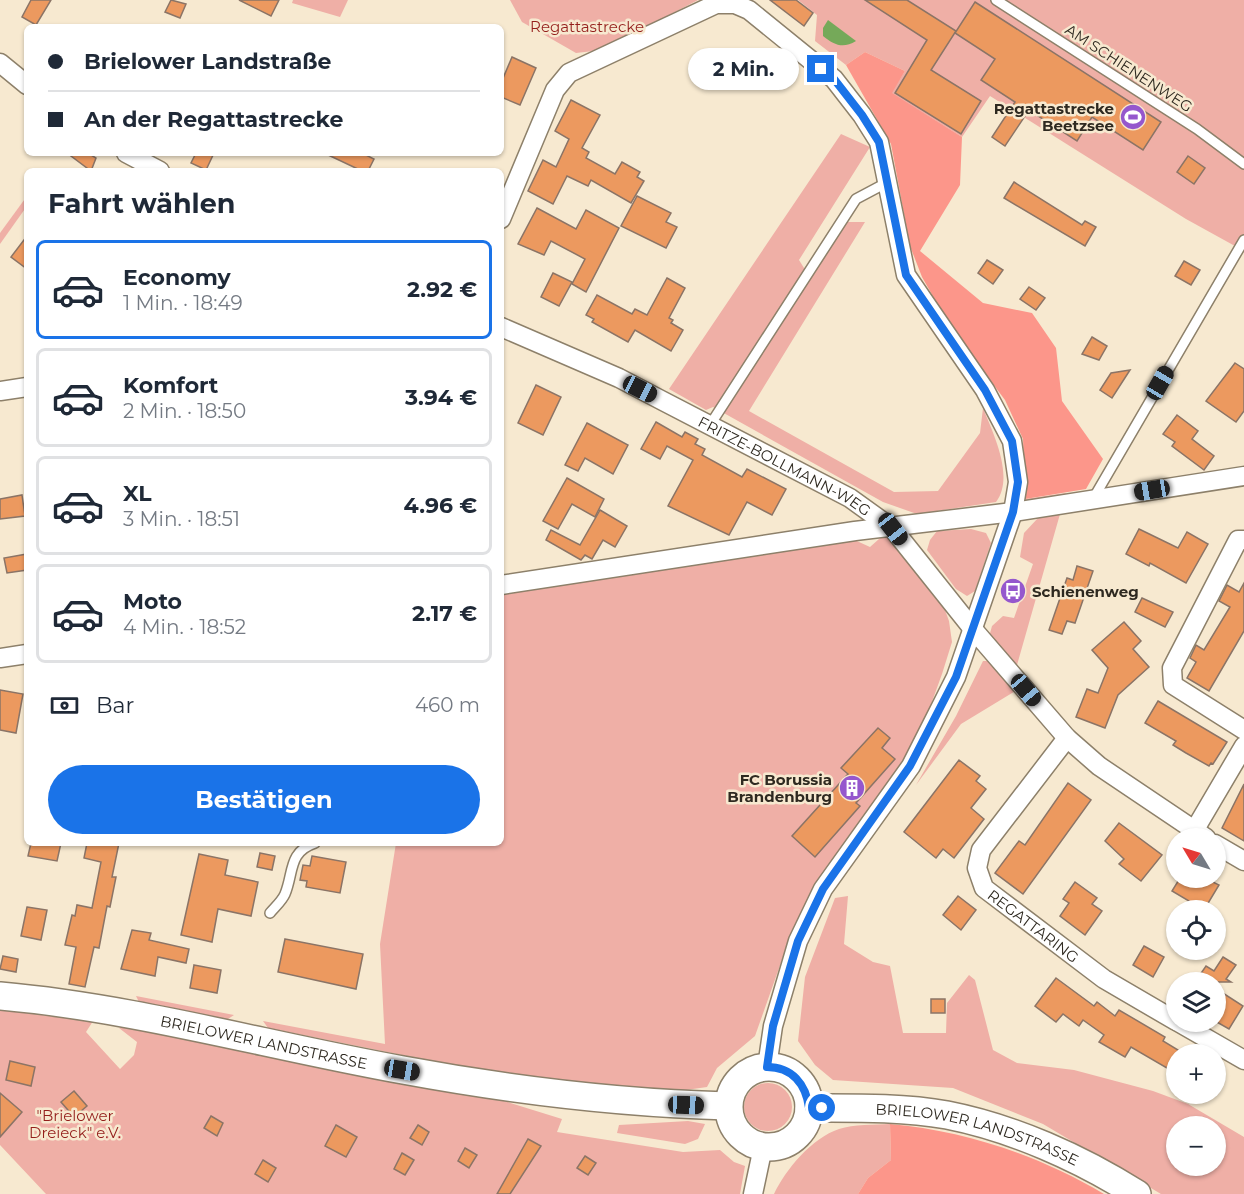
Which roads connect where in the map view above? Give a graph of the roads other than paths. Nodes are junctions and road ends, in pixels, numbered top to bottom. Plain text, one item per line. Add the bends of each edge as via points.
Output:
1 (996, 0) edge
2 (737, 2) edge
3 (0, 63) edge
4 (24, 83) edge
5 (132, 156) edge
6 (1244, 164) edge
7 (154, 168) edge
8 (888, 182) junction
9 (504, 212) edge
10 (1244, 240) edge
11 (504, 328) edge
12 (24, 387) edge
13 (0, 391) edge
14 (711, 425) junction
15 (1244, 476) edge
16 (1093, 499) junction
17 (1013, 512) junction
18 (893, 529) junction
19 (1244, 540) edge
20 (504, 585) edge
21 (972, 628) junction
22 (24, 654) edge
23 (0, 658) edge
24 (1244, 730) edge
25 (1067, 738) junction
26 (1244, 746) edge
27 (1190, 828) edge
28 (1203, 828) edge
29 (309, 846) edge
30 (1226, 850) edge
31 (1244, 861) edge
32 (270, 913) dead end
33 (0, 987) edge
34 (0, 996) edge
35 (52, 1001) junction
36 (1166, 1015) edge
37 (1196, 1032) edge
38 (1244, 1060) edge
39 (767, 1067) junction
40 (728, 1106) junction
41 (809, 1108) junction
42 (763, 1147) junction
43 (1126, 1192) edge
44 (753, 1194) edge

1 - 6 lane, AM SCHIENENWEG via 1197,129
2 - 8 street via 834,79 879,142
2 - 9 street via 716,4 569,73 555,90
3 - 4 street
5 - 7 street
8 - 14 lane via 856,199
8 - 17 street via 906,275 985,390 1012,441 1018,482
10 - 16 lane
11 - 14 street, FRITZE-BOLLMANN-WEG via 619,378
12 - 13 street
14 - 18 street, FRITZE-BOLLMANN-WEG via 849,498
15 - 16 street
16 - 17 street
17 - 18 street
17 - 21 street
18 - 20 street
18 - 21 street, FRITZE-BOLLMANN-WEG
19 - 24 street via 1238,540 1172,668 1173,685
21 - 25 street, FRITZE-BOLLMANN-WEG
21 - 39 street via 956,677 910,766 823,889 803,931 785,979
22 - 23 street
25 - 27 street, FRITZE-BOLLMANN-WEG via 1100,766
25 - 36 street, REGATTARING via 981,850 977,867 984,888 1104,979
26 - 28 street
29 - 32 lane via 292,861 285,894
30 - 31 street
33 - 35 main road, BRIELOWER LANDSTRASSE via 31,992
34 - 35 main road, BRIELOWER LANDSTRASSE
35 - 40 main road, BRIELOWER LANDSTRASSE via 531,1092 645,1104
37 - 38 street, REGATTARING
39 - 40 main road via 752,1070 737,1082
39 - 41 main road via 796,1077
40 - 42 main road via 734,1129 742,1138
41 - 42 main road via 803,1128 795,1137 776,1147
41 - 43 main road, BRIELOWER LANDSTRASSE via 870,1108 946,1115 1043,1144
42 - 44 street

